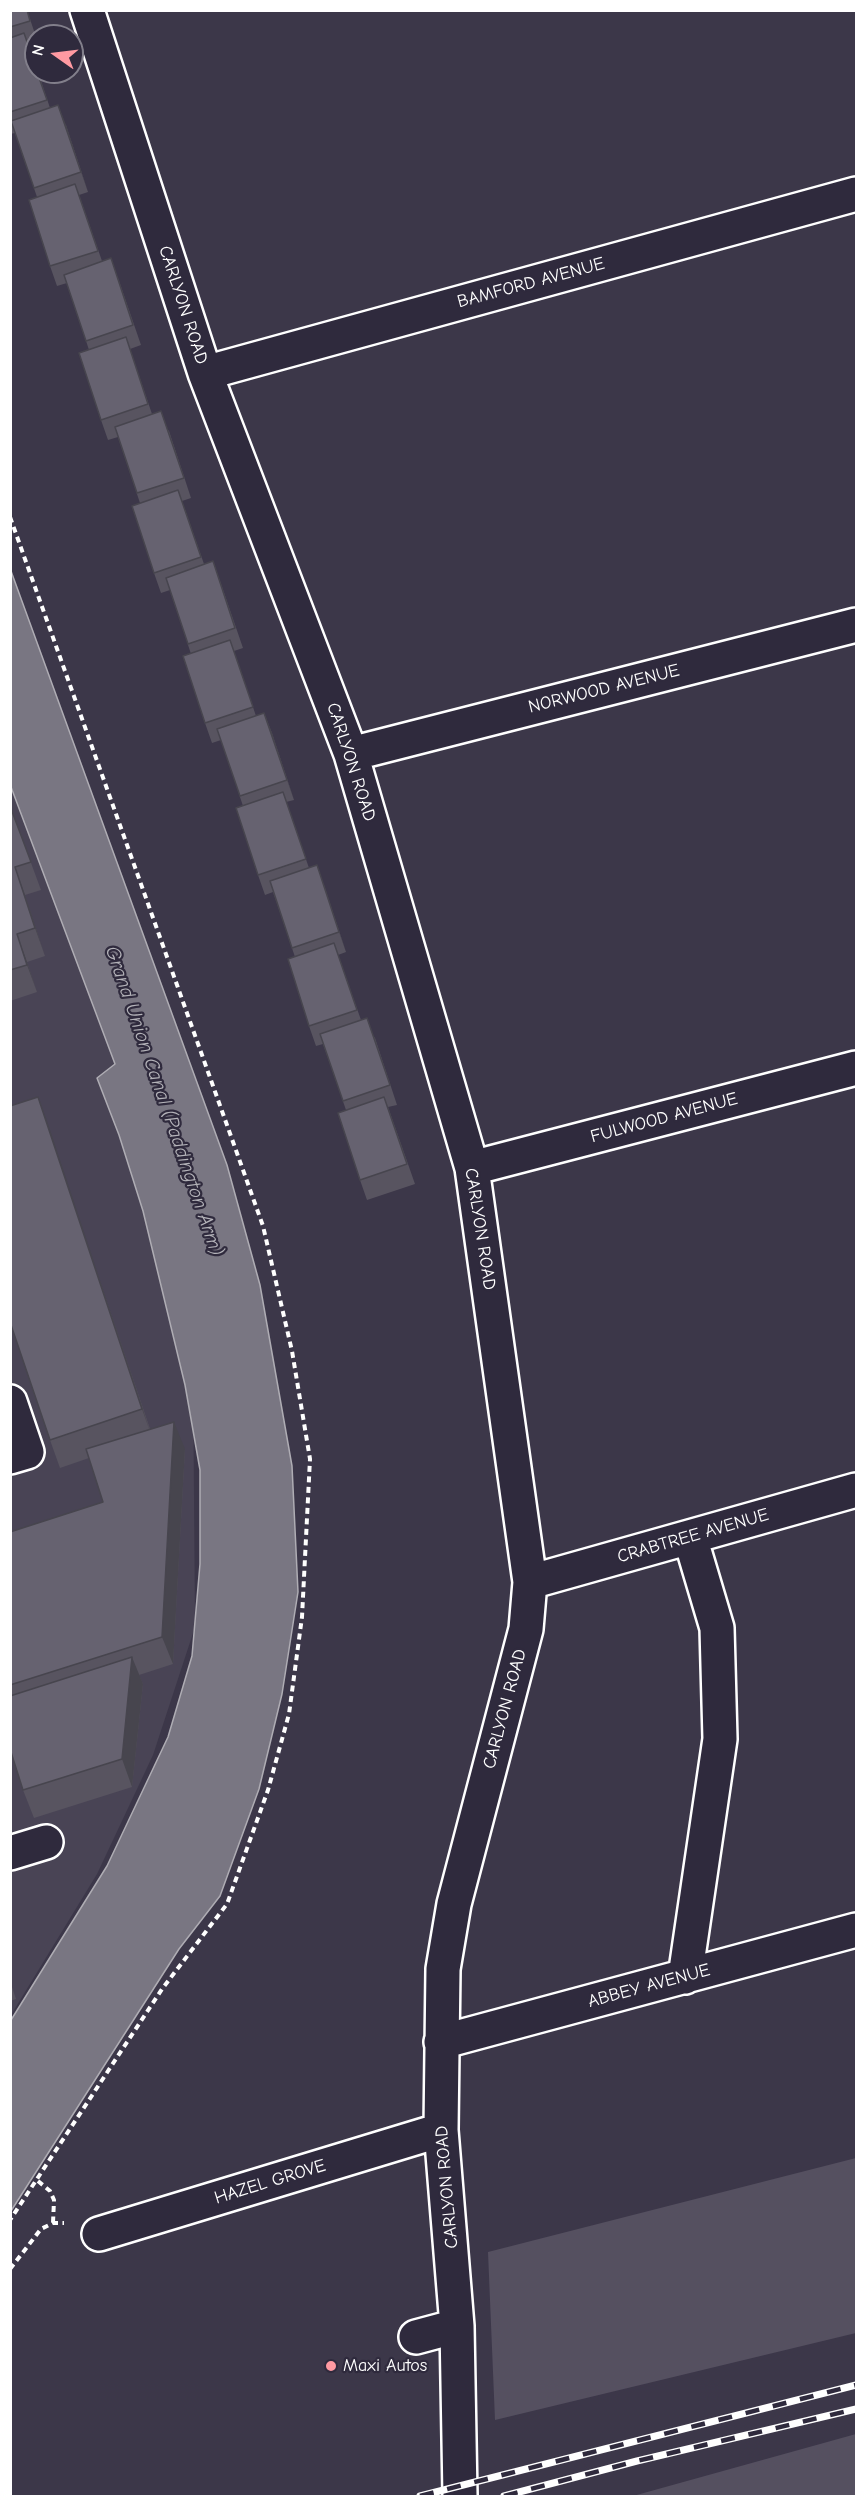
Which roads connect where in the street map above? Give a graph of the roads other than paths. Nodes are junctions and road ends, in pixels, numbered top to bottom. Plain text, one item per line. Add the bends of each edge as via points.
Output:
1 (87, 10) edge
2 (856, 194) edge
3 (205, 373) junction
4 (856, 625) edge
5 (351, 754) junction
6 (856, 1068) edge
7 (472, 1168) junction
8 (10, 1402) edge
9 (10, 1457) edge
10 (856, 1490) edge
11 (690, 1537) junction
12 (530, 1582) junction
13 (46, 1842) dead end
14 (10, 1853) edge
15 (856, 1930) edge
16 (685, 1977) junction
17 (441, 2042) junction
18 (441, 2130) junction
19 (86, 2228) road end
20 (457, 2326) junction
21 (416, 2337) dead end
22 (460, 2496) edge

1 - 3 street, CARLYON ROAD
2 - 3 street, BAMFORD AVENUE
3 - 5 street, CARLYON ROAD
4 - 5 street, NORWOOD AVENUE
5 - 7 street, CARLYON ROAD
6 - 7 street, FULWOOD AVENUE
7 - 12 street, CARLYON ROAD
8 - 9 street via 27,1452
10 - 11 street, CRABTREE AVENUE
11 - 12 street, CRABTREE AVENUE
11 - 16 street via 717,1628 720,1739
12 - 17 street, CARLYON ROAD via 526,1629 454,1904 443,1970
13 - 14 street
15 - 16 street, ABBEY AVENUE
16 - 17 street, ABBEY AVENUE
17 - 18 street, CARLYON ROAD
18 - 19 street, HAZEL GROVE
18 - 20 street, CARLYON ROAD
20 - 21 street
20 - 22 street, CARLYON ROAD

